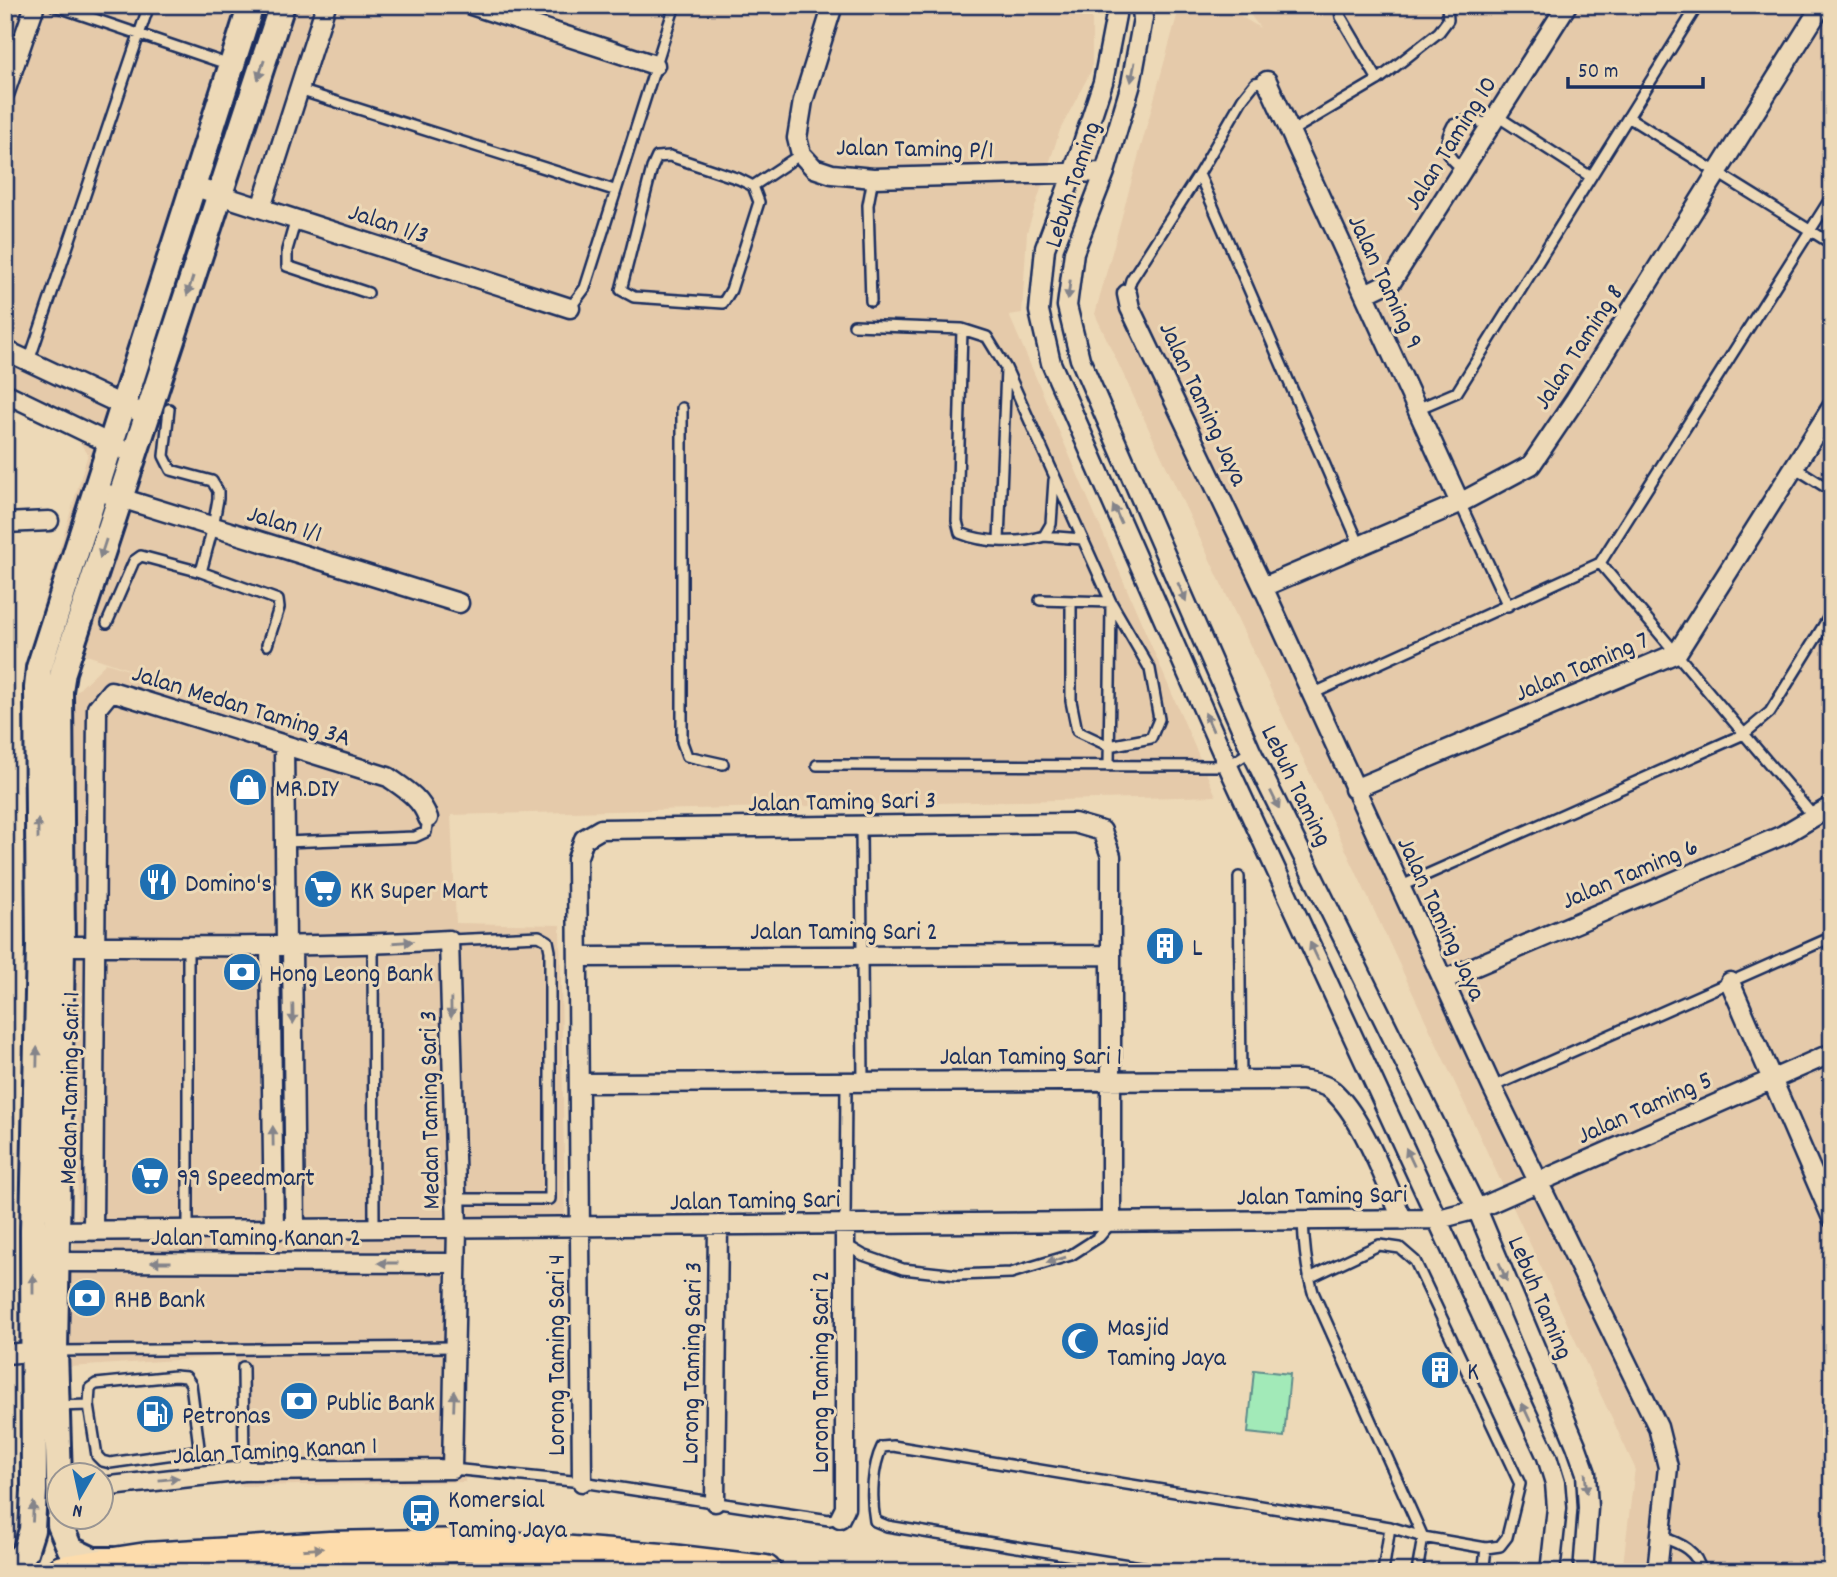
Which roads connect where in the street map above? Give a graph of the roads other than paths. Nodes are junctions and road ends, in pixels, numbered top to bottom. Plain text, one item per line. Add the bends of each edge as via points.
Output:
1 (35, 5) edge
2 (53, 5) edge
3 (149, 5) edge
4 (251, 5) edge
5 (282, 5) edge
6 (326, 5) edge
7 (471, 5) edge
8 (675, 5) edge
9 (833, 5) edge
10 (1115, 5) edge
11 (1141, 5) edge
12 (1339, 5) edge
13 (1447, 5) edge
14 (1567, 5) edge
15 (1698, 5) edge
16 (1822, 5) edge
17 (139, 34) junction
18 (231, 65) junction
19 (655, 65) junction
20 (1378, 80) junction
21 (1267, 81) joint
22 (299, 90) junction
23 (5, 92) edge
24 (1628, 117) junction
25 (1494, 121) junction
26 (1290, 132) junction
27 (801, 155) junction
28 (1463, 169) junction
29 (1105, 172) junction
30 (1073, 173) junction
31 (1718, 173) junction
32 (1199, 174) junction
33 (1591, 177) junction
34 (873, 178) junction
35 (192, 186) junction
36 (753, 186) junction
37 (614, 190) junction
38 (220, 194) junction
39 (1832, 196) edge
40 (261, 208) junction
41 (296, 219) junction
42 (1810, 230) junction
43 (1832, 244) edge
44 (368, 293) dead end
45 (1365, 294) junction
46 (1127, 295) joint
47 (870, 300) dead end
48 (570, 308) joint
49 (854, 325) dead end
50 (962, 329) junction
51 (5, 350) edge
52 (29, 361) junction
53 (1006, 368) junction
54 (5, 393) edge
55 (122, 405) junction
56 (1832, 407) edge
57 (682, 408) dead end
58 (1417, 409) junction
59 (158, 412) junction
60 (110, 445) junction
61 (135, 454) junction
62 (1794, 467) junction
63 (1055, 478) junction
64 (95, 490) junction
65 (1832, 491) edge
66 (120, 498) junction
67 (1460, 503) junction
68 (49, 521) dead end
69 (5, 523) edge
70 (214, 527) junction
71 (1044, 536) junction
72 (1082, 539) junction
73 (999, 540) junction
74 (1360, 545) junction
75 (1600, 563) junction
76 (201, 572) junction
77 (1263, 587) junction
78 (1040, 600) dead end
79 (1071, 601) junction
80 (1111, 602) junction
81 (459, 603) dead end
82 (1508, 606) junction
83 (1832, 612) edge
84 (107, 623) dead end
85 (267, 645) dead end
86 (1677, 653) junction
87 (1311, 695) junction
88 (1744, 734) junction
89 (284, 745) junction
90 (1109, 746) junction
91 (1251, 751) junction
92 (723, 764) dead end
93 (817, 765) dead end
94 (1109, 765) junction
95 (1228, 766) junction
96 (1353, 789) junction
97 (1832, 806) edge
98 (428, 818) joint
99 (1815, 818) junction
100 (861, 827) junction
101 (584, 839) joint
102 (285, 842) junction
103 (1239, 877) dead end
104 (1399, 887) junction
105 (1832, 937) edge
106 (449, 940) junction
107 (373, 944) junction
108 (51, 946) junction
109 (96, 946) junction
110 (283, 946) junction
111 (188, 947) junction
112 (1110, 955) junction
113 (862, 956) junction
114 (579, 957) junction
115 (1443, 980) junction
116 (1730, 982) junction
117 (1832, 1054) edge
118 (1772, 1079) junction
119 (1111, 1081) junction
120 (1241, 1081) junction
121 (854, 1082) junction
122 (580, 1083) junction
123 (1492, 1087) junction
124 (1832, 1170) edge
125 (1815, 1178) junction
126 (1537, 1181) junction
127 (456, 1199) junction
128 (1477, 1209) junction
129 (1832, 1218) edge
130 (1439, 1219) junction
131 (1403, 1220) junction
132 (1303, 1221) junction
133 (1111, 1222) junction
134 (845, 1224) junction
135 (718, 1225) junction
136 (581, 1227) junction
137 (295, 1228) junction
138 (374, 1228) junction
139 (457, 1228) junction
140 (274, 1229) junction
141 (188, 1230) junction
142 (45, 1231) junction
143 (93, 1231) junction
144 (845, 1245) junction
145 (57, 1262) junction
146 (456, 1263) junction
147 (1309, 1278) junction
148 (455, 1347) junction
149 (44, 1351) junction
150 (5, 1354) edge
151 (243, 1367) dead end
152 (89, 1405) junction
153 (55, 1406) junction
154 (58, 1462) edge
155 (452, 1469) junction
156 (244, 1471) junction
157 (582, 1482) junction
158 (116, 1485) edge
159 (715, 1502) junction
160 (840, 1518) joint
161 (1390, 1527) junction
162 (63, 1532) edge
163 (1423, 1537) junction
164 (1661, 1537) junction
165 (1486, 1548) junction
166 (147, 1559) junction
167 (663, 1560) junction
168 (5, 1570) edge
169 (62, 1572) edge
170 (709, 1572) edge
171 (765, 1572) edge
172 (1172, 1572) edge
173 (1383, 1572) edge
174 (1417, 1572) edge
175 (1480, 1572) edge
176 (1550, 1572) edge
177 (1583, 1572) edge
178 (1657, 1572) edge
179 (1701, 1572) edge

1 - 23 street
2 - 17 lane
3 - 17 lane
4 - 18 street
5 -> 38 street
6 - 22 street
7 - 19 street
8 - 19 lane
9 - 27 street, Jalan Taming P/1 via 803,101 797,138
10 - 30 street, Lebuh Taming via 1103,82
11 -> 29 street, Lebuh Taming via 1143,18 1131,84
12 - 20 lane via 1341,17
13 - 20 lane via 1448,20 1439,32
14 - 25 street, Jalan Taming 10
15 - 24 lane
16 - 31 street, Jalan Taming 8
17 - 18 lane
17 - 52 lane
18 - 35 street
19 - 37 lane
20 - 26 lane
21 - 26 street, Jalan Taming 9
21 - 32 lane via 1255,83 1243,98
22 - 37 lane
22 - 40 street
24 - 31 lane
24 - 33 lane
25 - 28 street, Jalan Taming 10
25 - 28 lane via 1472,119 1453,125 1446,147
25 - 33 lane
26 - 45 street, Jalan Taming 9
27 - 34 street, Jalan Taming P/1 via 823,171
27 - 36 lane
28 - 45 street, Jalan Taming 10 via 1392,281
29 - 30 street, Jalan Taming P/1
29 -> 91 street, Lebuh Taming via 1074,252 1067,306 1080,359
30 - 34 street, Jalan Taming P/1
95 -> 30 street, Lebuh Taming via 1051,363 1039,311 1045,248
31 - 42 lane
31 - 67 street, Jalan Taming 8 via 1531,465
32 - 46 lane via 1131,280
32 - 74 lane
33 - 58 lane via 1457,391
34 - 47 lane via 868,205
35 - 38 street, Jalan 1/3
35 - 55 street
36 - 36 lane via 759,202 723,303 634,297 621,290 657,157 670,156
37 - 48 lane via 585,288
38 - 40 street, Jalan 1/3
38 -> 59 street
39 - 42 lane
40 - 41 street, Jalan 1/3
41 - 44 lane via 287,267
41 - 48 street, Jalan 1/3
42 - 43 lane
42 - 75 lane
45 - 58 street, Jalan Taming 9
46 - 77 street, Jalan Taming Jaya
49 - 50 lane
50 - 53 lane via 986,337
50 - 73 lane via 957,521 960,533 973,539
51 - 52 street
52 - 55 street
53 - 63 lane
53 - 73 lane
54 - 60 street
55 - 59 street
55 - 60 street
56 - 62 street, Jalan Taming 7
57 - 92 lane via 682,742 687,757
58 - 67 street, Jalan Taming 9
59 - 61 street
59 - 70 lane via 164,456 171,470 212,481 218,491
60 - 61 street
60 - 64 street
61 - 66 street
62 - 65 lane
62 - 86 street, Jalan Taming 7
63 - 71 lane via 1051,524
63 - 72 lane
64 - 66 street, Jalan 1/1
108 -> 64 street via 37,688 39,668
66 - 70 street, Jalan 1/1
66 -> 108 street via 63,671
67 - 74 street, Jalan Taming 8
67 - 82 lane
68 - 69 street
70 - 76 lane
70 - 81 street, Jalan 1/1
71 - 72 lane
71 - 73 lane
72 - 80 lane
74 - 77 street, Jalan Taming 8
75 - 82 lane
75 - 86 lane
76 - 84 lane via 141,556 134,561
76 - 85 lane via 278,600
77 - 87 street, Jalan Taming Jaya
78 - 79 lane
79 - 80 lane
79 - 90 lane via 1071,701 1077,731
80 - 90 lane
80 - 90 lane via 1150,669 1158,719 1151,738
82 - 87 lane
83 - 88 lane via 1770,712
86 - 88 lane
86 - 96 street, Jalan Taming 7
87 - 96 street, Jalan Taming Jaya
88 - 99 lane
88 - 104 lane
89 - 98 street, Jalan Medan Taming 3A via 388,777 412,793
89 - 102 street
89 - 109 street, Jalan Medan Taming 3A via 111,691 97,708
90 - 94 lane
91 - 95 lane
91 -> 128 street, Lebuh Taming
93 - 94 lane
94 - 95 lane
130 -> 95 street, Lebuh Taming
96 - 104 street, Jalan Taming Jaya
97 - 99 street, Jalan Taming 6
98 - 102 lane via 426,832 415,836
99 - 115 street, Jalan Taming 6
100 - 101 street, Jalan Taming Sari 3 via 601,830
100 - 112 street, Jalan Taming Sari 3 via 1074,823 1102,831 1111,856
100 - 113 lane
101 - 114 street, Lorong Taming Sari 4 via 577,859
102 - 110 street
103 - 120 lane
104 - 115 street, Jalan Taming Jaya
105 - 116 lane
107 -> 106 street
106 -> 127 street, Medan Taming Sari 3
106 - 127 lane via 539,936 548,941 550,951 550,1199
107 - 110 street
107 - 138 lane
108 - 109 street
108 - 142 street
109 - 111 street
109 - 143 street, Medan Taming Sari 1
110 - 111 street
110 -> 137 street
140 -> 110 street
111 - 141 lane
112 - 113 street, Jalan Taming Sari 2
112 - 119 street
113 - 114 street, Jalan Taming Sari 2
113 - 121 lane
114 - 122 street, Lorong Taming Sari 4
115 - 123 street, Jalan Taming Jaya
116 - 118 street
116 - 123 lane
117 - 118 street, Jalan Taming 5
118 - 125 street
118 - 126 street, Jalan Taming 5
119 - 120 street, Jalan Taming Sari 1
119 - 121 street, Jalan Taming Sari 1
119 - 133 street
120 - 131 street, Jalan Taming Sari 1 via 1301,1080 1331,1089 1355,1118
121 - 122 street, Jalan Taming Sari 1
121 - 134 lane
122 - 136 street, Lorong Taming Sari 4
123 - 126 street, Jalan Taming Jaya
124 - 125 lane
125 - 129 street
126 - 128 street, Jalan Taming 5
126 - 164 street, Jalan Taming Jaya via 1658,1427 1668,1467
127 - 139 street, Medan Taming Sari 3
128 - 130 street, Jalan Taming Sari
128 -> 177 street, Lebuh Taming via 1586,1474
130 - 131 street, Jalan Taming Sari
176 -> 130 street, Lebuh Taming via 1557,1508 1550,1466
131 - 132 street, Jalan Taming Sari
132 - 133 street, Jalan Taming Sari
132 - 147 lane
133 - 134 street, Jalan Taming Sari
133 -> 144 lane via 1099,1237 1071,1255 1012,1273 957,1275 903,1269
134 - 135 street, Jalan Taming Sari
134 - 144 street, Lorong Taming Sari 2
135 - 136 street, Jalan Taming Sari
135 - 159 street, Lorong Taming Sari 3
136 - 139 street, Jalan Taming Sari
136 - 157 street, Lorong Taming Sari 4
137 - 138 street, Jalan Taming Sari
137 - 140 street, Jalan Taming Sari
138 - 139 street, Jalan Taming Sari
139 - 146 street, Medan Taming Sari 3
140 - 141 street, Jalan Taming Sari
141 - 143 street, Jalan Taming Sari
142 - 143 street, Jalan Taming Sari
142 - 145 street
149 -> 142 street
144 - 160 street, Lorong Taming Sari 2 via 845,1508
146 -> 145 street, Jalan Taming Kanan 2
145 - 149 street
146 - 148 street, Medan Taming Sari 3
147 - 163 lane
147 - 165 lane via 1379,1245 1400,1248 1415,1261 1520,1485 1507,1537 1500,1546
148 - 149 lane
155 -> 148 street, Medan Taming Sari 3
149 - 150 street
149 - 153 street
168 -> 149 street via 25,1552 32,1530
151 - 156 lane
152 - 152 lane via 97,1457 102,1461 200,1447 191,1384 186,1377 96,1384 90,1388
152 - 153 lane
153 - 154 street
155 - 156 street, Jalan Taming Kanan 1
155 - 157 lane
158 -> 156 street, Jalan Taming Kanan 1
157 - 159 lane
159 - 160 lane
161 - 163 lane
161 - 172 lane via 893,1446 882,1447 877,1457 873,1508 875,1521 887,1526
161 - 173 lane
162 - 166 street via 71,1549 93,1560
163 - 165 lane
163 - 174 lane
164 - 178 street, Jalan Taming Jaya
164 - 179 lane via 1690,1551 1700,1562
165 - 175 lane
166 -> 167 highway via 472,1545
166 - 169 highway
167 - 170 highway
167 - 171 highway

